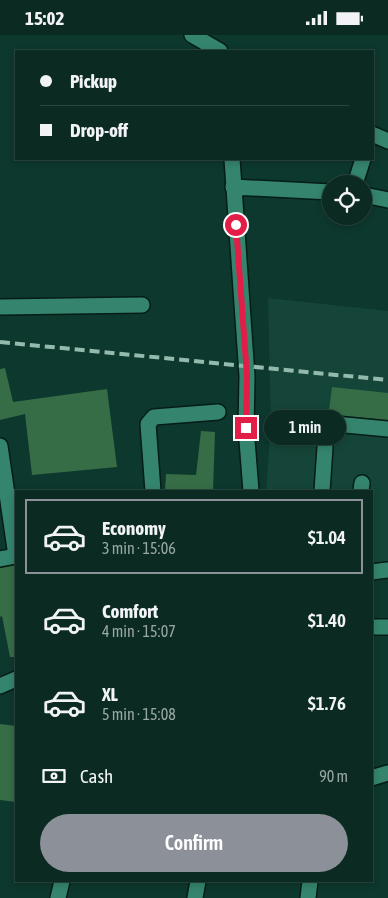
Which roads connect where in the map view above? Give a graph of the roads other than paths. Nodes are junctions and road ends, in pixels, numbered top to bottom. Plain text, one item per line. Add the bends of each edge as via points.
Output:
1 (192, 35) edge
2 (218, 50) edge
3 (374, 135) edge
4 (388, 141) edge
5 (232, 160) edge
6 (363, 160) edge
7 (358, 175) edge
8 (233, 187) junction
9 (322, 191) edge
10 (372, 197) edge
11 (388, 200) edge
12 (142, 305) dead end
13 (0, 307) edge
14 (218, 412) dead end
15 (336, 424) dead end
16 (388, 429) edge
17 (0, 446) edge
18 (325, 447) dead end
19 (153, 490) edge
20 (250, 490) edge
21 (322, 490) edge
22 (15, 549) edge
23 (15, 556) edge
24 (0, 559) edge
25 (388, 571) edge
26 (373, 572) edge
27 (373, 627) edge
28 (388, 627) edge
29 (15, 679) edge
30 (0, 686) edge
31 (388, 773) edge
32 (373, 777) edge
33 (62, 882) edge
34 (198, 882) edge
35 (310, 882) edge
36 (58, 898) edge
37 (195, 898) edge
38 (308, 898) edge

1 - 2 street
3 - 4 street
5 - 8 street
6 - 7 street
8 - 9 street
8 - 20 street via 247,376
10 - 11 street
12 - 13 street
14 - 19 street via 154,417 150,420
15 - 16 street
17 - 22 street
18 - 21 street
23 - 24 street
25 - 26 street
27 - 28 street
29 - 30 street
31 - 32 street
33 - 36 street
34 - 37 street
35 - 38 street

